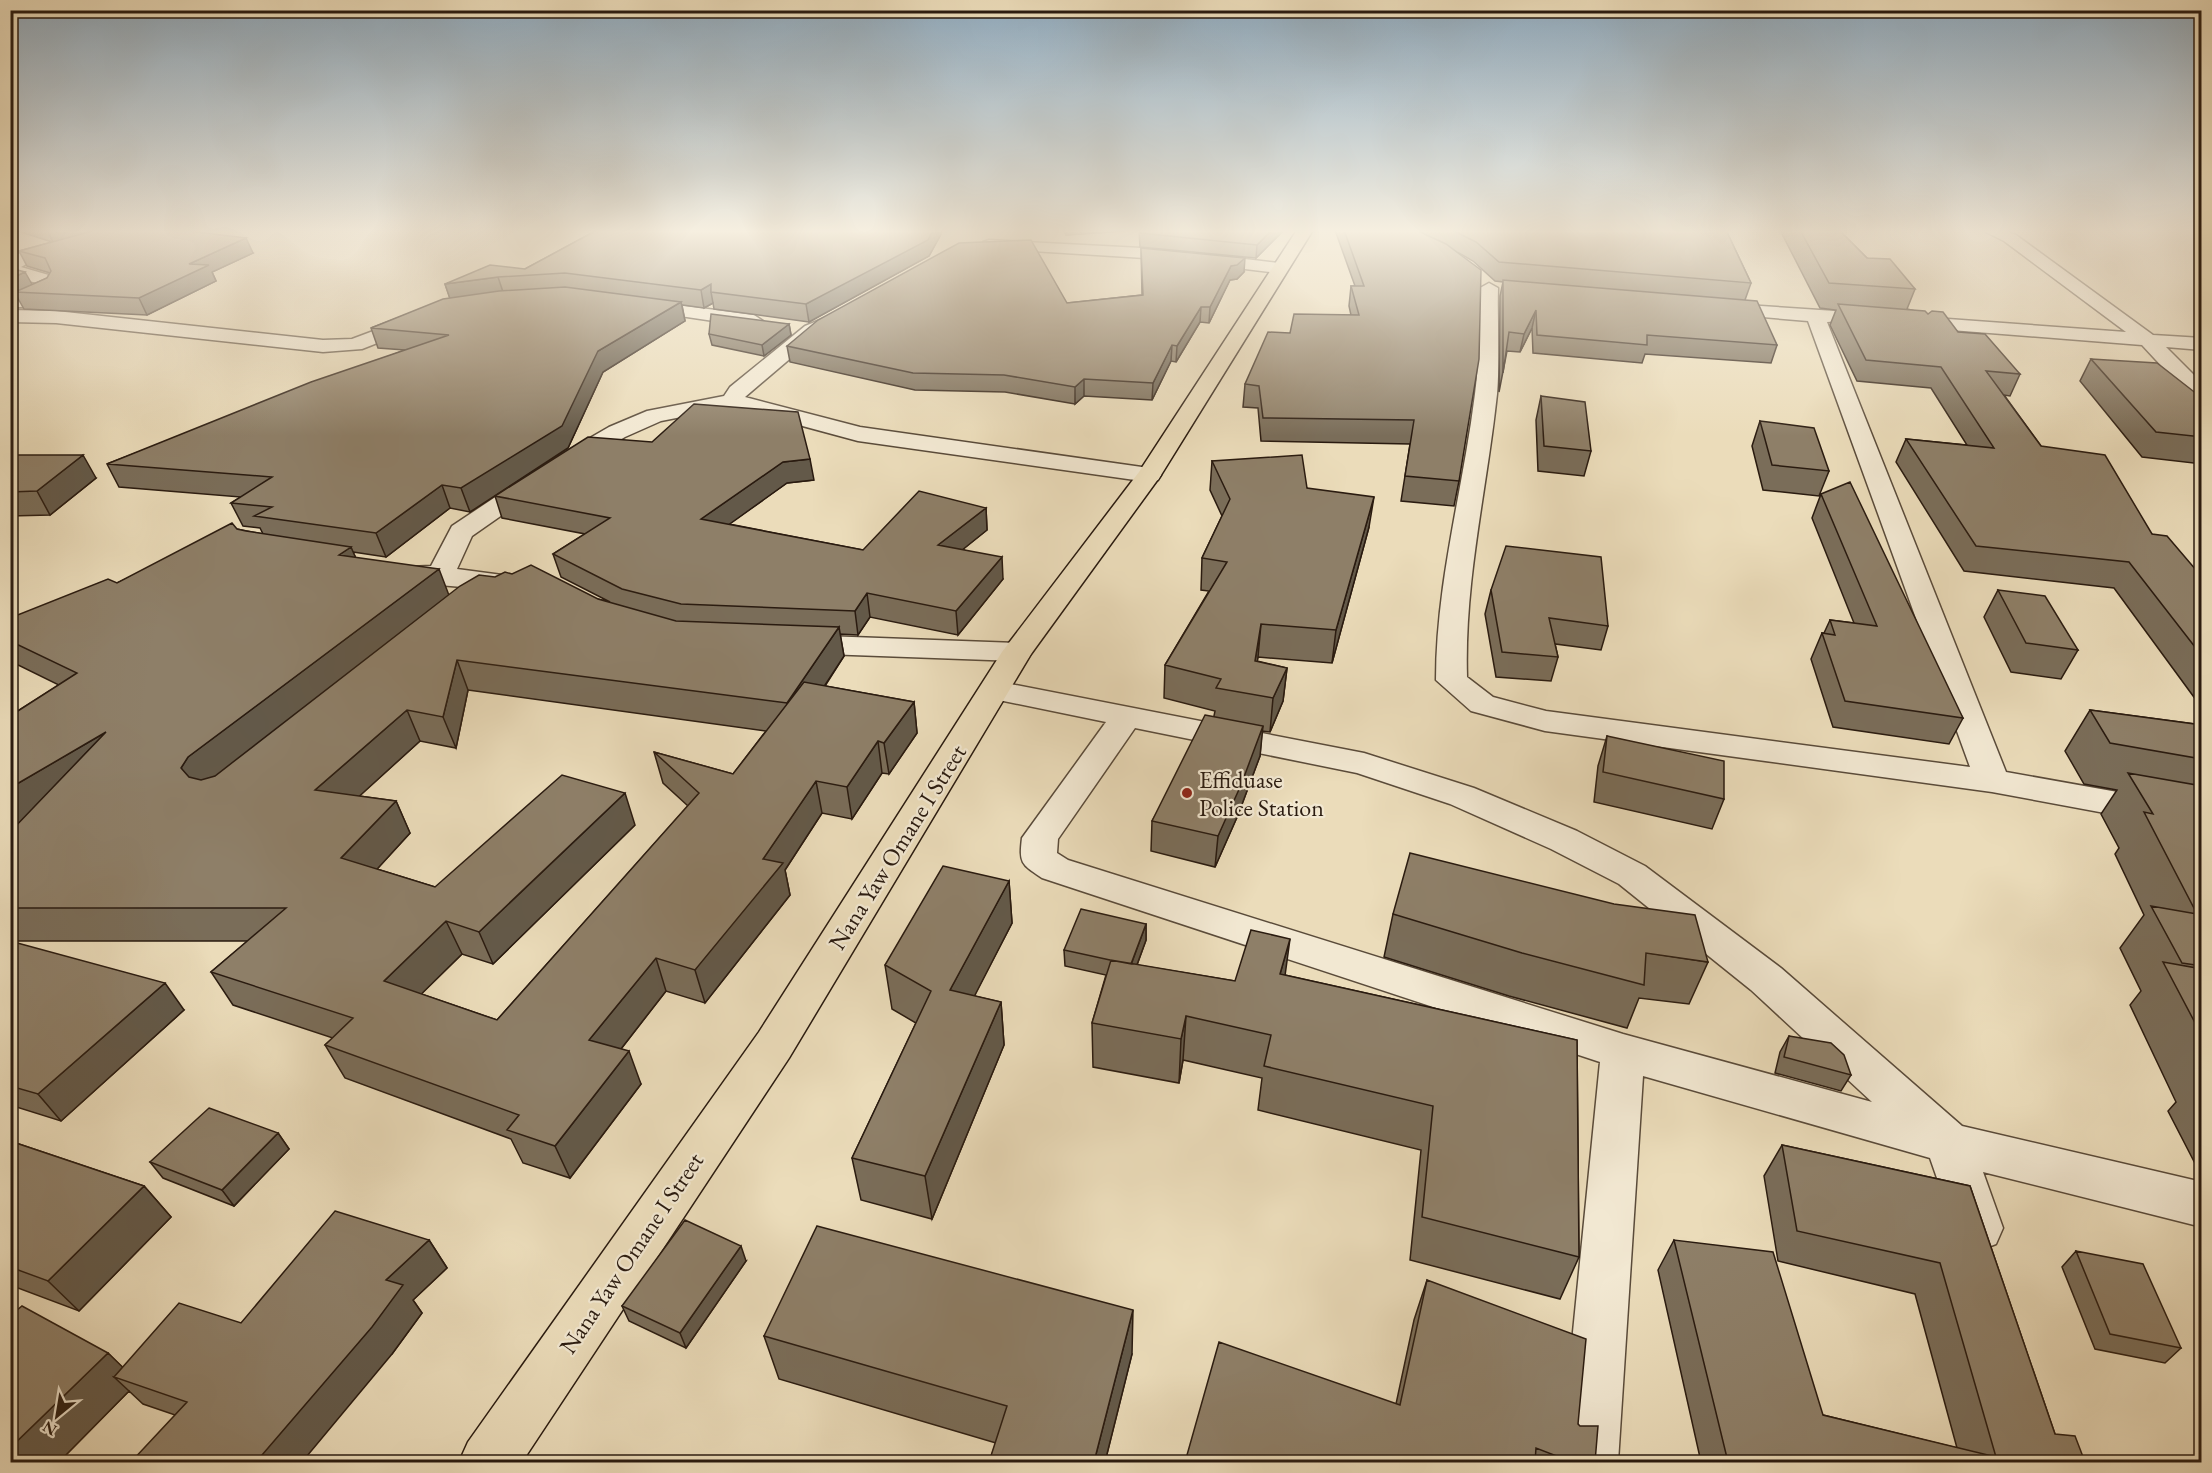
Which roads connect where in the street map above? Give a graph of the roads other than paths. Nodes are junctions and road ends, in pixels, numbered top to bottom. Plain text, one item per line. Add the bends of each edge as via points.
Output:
1 (25, 299) edge
2 (1260, 299) edge
3 (1492, 299) edge
4 (2092, 299) edge
5 (617, 303) edge
6 (10, 306) edge
7 (1699, 307) edge
8 (433, 315) edge
9 (841, 315) edge
10 (1815, 315) junction
11 (10, 316) edge
12 (1851, 318) edge
13 (1886, 321) edge
14 (812, 330) junction
15 (2148, 340) junction
16 (2202, 344) edge
17 (2202, 396) edge
18 (732, 401) junction
19 (1149, 475) junction
20 (394, 570) edge
21 (439, 577) junction
22 (459, 607) edge
23 (768, 642) edge
24 (1017, 652) junction
25 (995, 690) junction
26 (1128, 715) junction
27 (1992, 781) junction
28 (2202, 819) edge
29 (1623, 1053) junction
30 (1949, 1143) junction
31 (2202, 1205) edge
32 (1994, 1275) edge
33 (488, 1462) edge
34 (1589, 1462) edge

1 - 6 street
2 - 19 main road, Nana Yaw Omane I Street
3 - 27 street via 1486,394 1460,554 1450,650 1452,680 1482,704 1545,722
4 - 15 street
5 - 14 street
7 - 10 street
8 - 11 street via 355,345 323,346 46,316
9 - 14 street
10 - 12 street
10 - 27 street
13 - 15 street
14 - 18 street via 736,392
15 - 16 street
15 - 17 street
18 - 19 street via 858,434
18 - 21 street via 655,416 617,432 553,470 460,532
19 - 24 main road, Nana Yaw Omane I Street
20 - 21 street
21 - 22 street via 523,583 486,591
23 - 24 street
24 - 25 main road, Nana Yaw Omane I Street
25 - 26 street
25 - 33 main road, Nana Yaw Omane I Street via 774,1044
26 - 29 street via 1040,838 1038,858 1055,869
26 - 30 street via 1364,764 1462,796 1564,840 1632,875 1766,979
27 - 28 street
29 - 30 street
29 - 34 street
30 - 31 street
30 - 32 street

